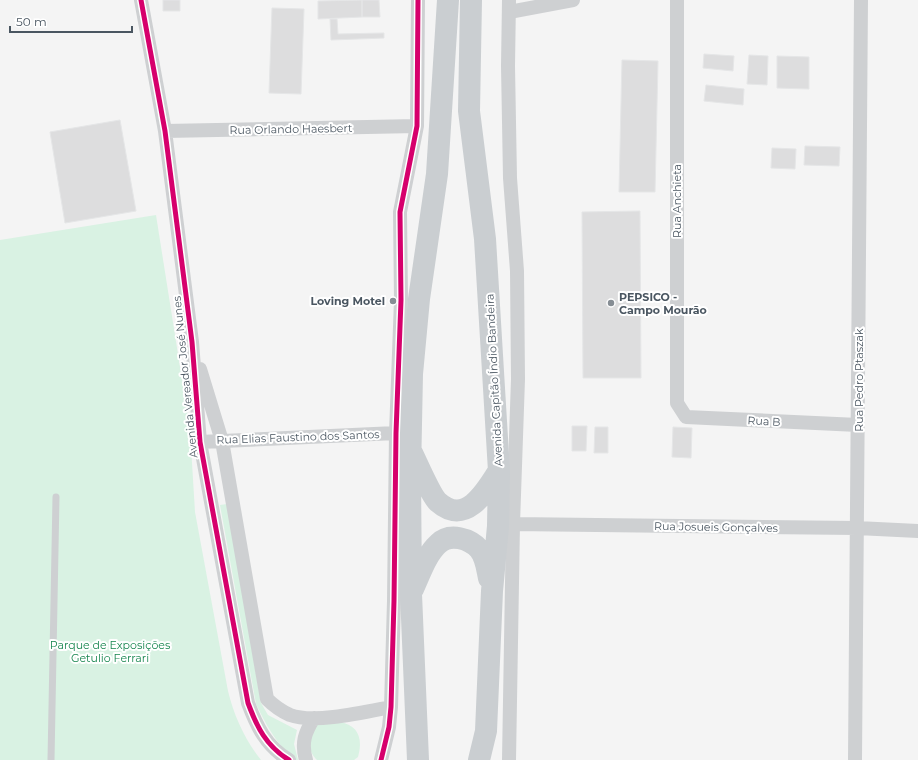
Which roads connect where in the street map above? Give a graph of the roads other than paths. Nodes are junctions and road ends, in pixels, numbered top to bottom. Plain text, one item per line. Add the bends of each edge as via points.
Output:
1 (141, 0) edge
2 (418, 0) edge
3 (448, 0) edge
4 (471, 0) edge
5 (486, 0) edge
6 (573, 0) edge
7 (677, 0) edge
8 (861, 0) edge
9 (509, 6) edge
10 (471, 38) junction
11 (416, 126) junction
12 (165, 131) junction
13 (192, 342) junction
14 (678, 403) joint
15 (858, 425) junction
16 (396, 433) junction
17 (222, 441) junction
18 (200, 442) junction
19 (412, 452) junction
20 (499, 471) junction
21 (56, 497) dead end
22 (513, 524) junction
23 (857, 528) junction
24 (918, 531) edge
25 (492, 591) junction
26 (411, 594) junction
27 (391, 708) junction
28 (314, 718) junction
29 (416, 754) edge
30 (51, 760) edge
31 (288, 760) edge
32 (306, 760) edge
33 (381, 760) edge
34 (479, 760) edge
35 (510, 760) edge
36 (856, 760) edge

1 - 12 street, Avenida Vereador José Nunes
2 - 11 street
3 - 19 main road via 437,174 419,299 412,374
4 - 10 main road, Avenida Capitão Índio Bandeira
5 - 10 main road
6 - 9 street
7 - 14 street, Rua Anchieta
8 - 15 street, Rua Pedro Ptaszak
9 - 22 street via 510,171 516,271 518,379
10 - 20 main road, Avenida Capitão Índio Bandeira via 469,111 485,239
11 - 12 street, Rua Orlando Haesbert
11 - 16 street via 400,212 401,300
12 - 13 street, Avenida Vereador José Nunes
13 - 17 street, Avenida Vereador José Nunes
13 - 18 street, Avenida Vereador José Nunes
14 - 15 street, Rua B via 686,417
15 - 23 street, Rua Pedro Ptaszak
16 - 17 street, Rua Elias Faustino dos Santos
16 - 27 street
17 - 18 street, Rua Elias Faustino dos Santos
17 - 28 street, Avenida Vereador José Nunes via 267,699 291,716
18 - 31 street, Avenida Vereador José Nunes via 248,703 268,743
19 - 20 main road via 437,501 451,510 461,510 483,497
19 - 26 main road
20 - 25 main road, Avenida Capitão Índio Bandeira via 498,526
21 - 30 lane
22 - 23 street, Rua Josueis Gonçalves
22 - 35 street
23 - 24 street, Rua Josueis Gonçalves
23 - 36 street, Rua Pedro Ptaszak
25 - 26 main road via 486,563 480,550 462,538 450,538 439,542 431,553
25 - 34 main road, Avenida Capitão Índio Bandeira via 486,731
26 - 29 main road
27 - 28 street, Avenida Vereador José Nunes
27 - 33 street
28 - 32 street via 305,732 303,743

